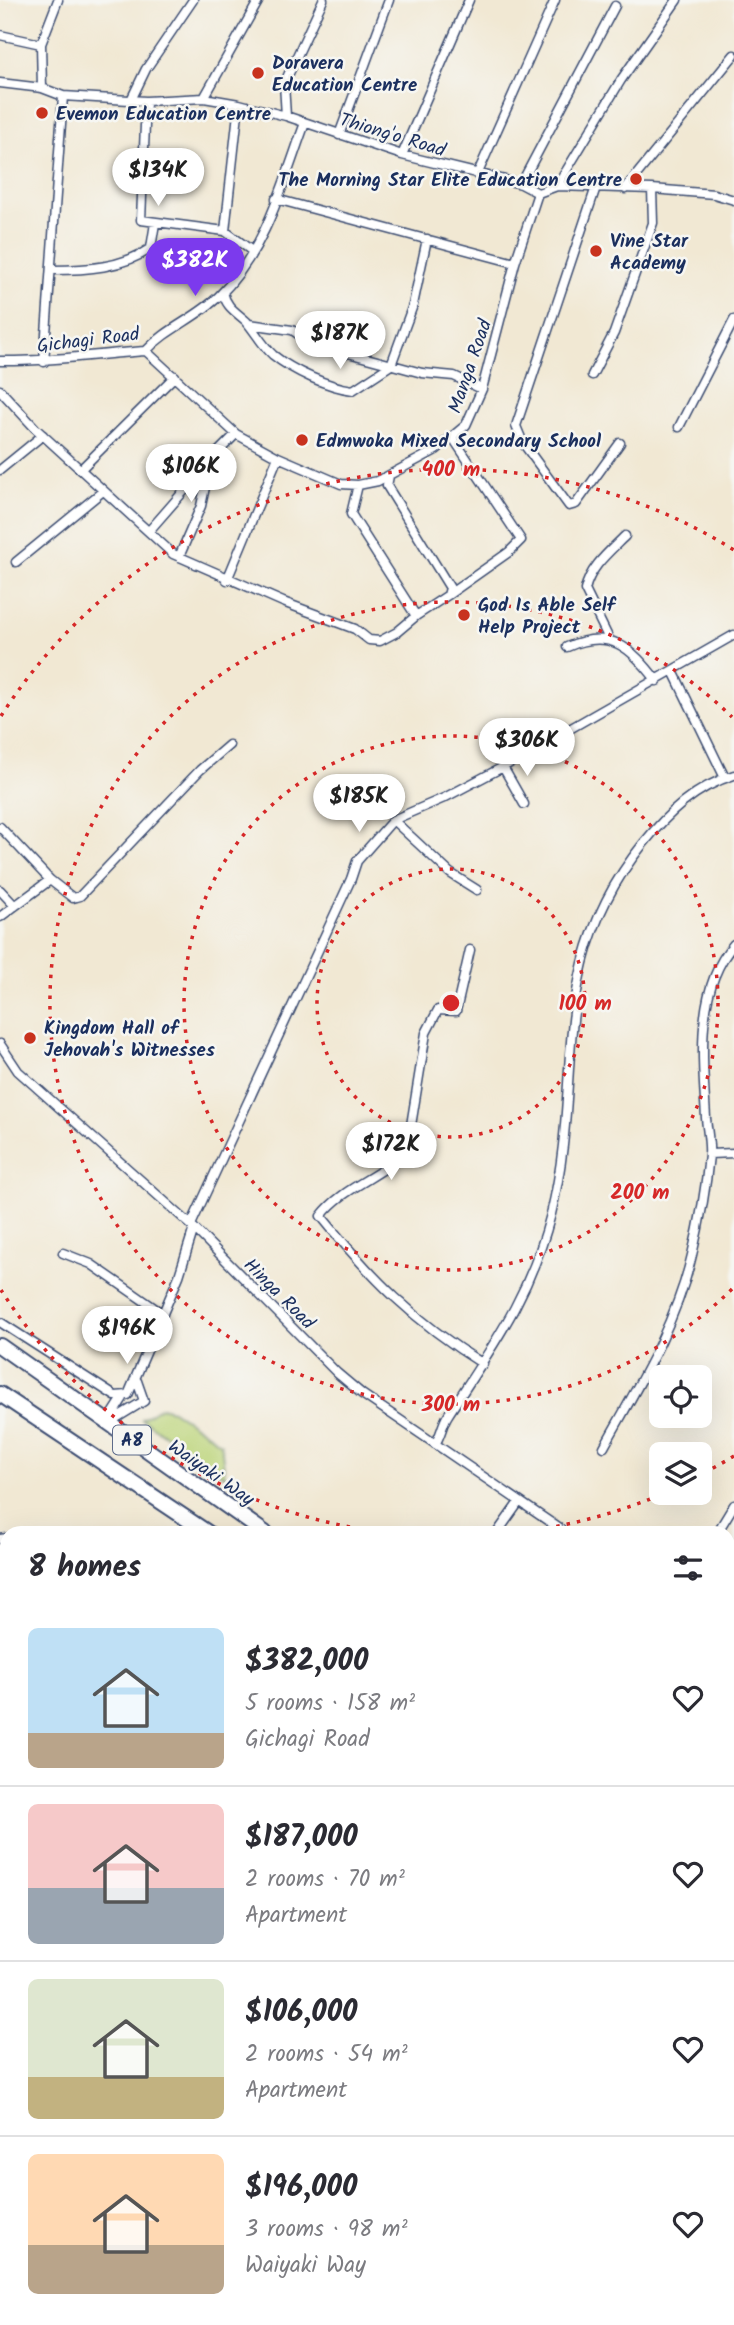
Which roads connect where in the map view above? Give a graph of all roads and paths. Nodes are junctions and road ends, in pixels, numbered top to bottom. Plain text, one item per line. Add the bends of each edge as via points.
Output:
1 (58, 0) edge
2 (193, 0) edge
3 (259, 0) edge
4 (323, 0) edge
5 (389, 0) edge
6 (469, 0) edge
7 (555, 0) edge
8 (677, 0) edge
9 (615, 6) dead end
10 (0, 35) edge
11 (41, 44) junction
12 (734, 55) edge
13 (0, 83) edge
14 (43, 88) junction
15 (63, 96) junction
16 (204, 98) junction
17 (131, 100) junction
18 (146, 101) junction
19 (239, 104) junction
20 (286, 116) junction
21 (305, 123) junction
22 (339, 135) junction
23 (402, 155) junction
24 (477, 175) junction
25 (521, 184) junction
26 (557, 186) junction
27 (652, 189) junction
28 (595, 190) junction
29 (625, 190) junction
30 (538, 193) junction
31 (276, 199) junction
32 (734, 200) edge
33 (155, 223) junction
34 (225, 231) junction
35 (427, 239) junction
36 (252, 251) junction
37 (515, 263) junction
38 (52, 270) junction
39 (223, 292) junction
40 (734, 320) edge
41 (249, 324) junction
42 (146, 351) junction
43 (0, 361) edge
44 (44, 362) junction
45 (391, 365) junction
46 (592, 375) dead end
47 (175, 376) junction
48 (482, 388) junction
49 (0, 390) edge
50 (679, 427) dead end
51 (236, 434) junction
52 (43, 435) junction
53 (453, 438) junction
54 (620, 443) dead end
55 (278, 457) junction
56 (211, 459) junction
57 (82, 468) junction
58 (0, 470) edge
59 (389, 476) junction
60 (358, 485) junction
61 (103, 491) junction
62 (149, 531) junction
63 (625, 536) dead end
64 (179, 557) junction
65 (16, 562) dead end
66 (228, 580) junction
67 (448, 595) junction
68 (416, 616) junction
69 (734, 635) edge
70 (609, 639) junction
71 (567, 646) dead end
72 (673, 671) junction
73 (657, 681) junction
74 (229, 745) dead end
75 (503, 767) junction
76 (729, 776) edge
77 (524, 804) dead end
78 (393, 820) junction
79 (0, 827) edge
80 (50, 880) junction
81 (0, 890) edge
82 (477, 890) dead end
83 (15, 906) junction
84 (0, 917) edge
85 (734, 944) edge
86 (470, 950) dead end
87 (0, 1044) edge
88 (734, 1153) edge
89 (709, 1154) junction
90 (193, 1227) junction
91 (63, 1253) dead end
92 (163, 1314) junction
93 (0, 1322) edge
94 (0, 1346) edge
95 (483, 1364) junction
96 (137, 1381) junction
97 (0, 1394) edge
98 (123, 1398) junction
99 (0, 1403) edge
100 (108, 1423) junction
101 (57, 1433) junction
102 (435, 1444) junction
103 (604, 1447) dead end
104 (519, 1502) junction
105 (734, 1505) edge
106 (197, 1526) edge
107 (255, 1526) edge
108 (502, 1526) edge
109 (555, 1526) edge
110 (721, 1526) edge

1 - 11 street
2 - 17 street via 146,69
3 - 16 street
4 - 20 street via 284,85
5 - 22 street
6 - 23 street
7 - 24 street
8 - 26 street via 621,80
9 - 25 street
10 - 11 street
11 - 14 street
12 - 29 street
13 - 14 street, Thiong'o Road
14 - 15 street, Thiong'o Road
15 - 17 street, Thiong'o Road
15 - 38 street
16 - 18 street, Thiong'o Road
16 - 19 street, Thiong'o Road
17 - 18 street, Thiong'o Road
18 - 33 street via 141,219
19 - 20 street, Thiong'o Road
19 - 34 street
20 - 21 street, Thiong'o Road
21 - 22 street, Thiong'o Road
21 - 31 street, Gichagi Road
22 - 23 street, Thiong'o Road
23 - 24 street, Thiong'o Road
24 - 25 street, Thiong'o Road
25 - 30 street, Thiong'o Road
26 - 28 street
26 - 30 street
27 - 29 street
27 - 32 street
27 - 46 street via 653,223 614,333
28 - 29 street
28 - 54 street via 516,426 523,443 569,506 576,504
30 - 37 street, Manga Road
31 - 35 street
31 - 36 street, Gichagi Road via 261,242
33 - 34 street
33 - 38 street via 151,248 136,258 94,269
34 - 36 street
35 - 37 street
35 - 45 street via 412,305
36 - 39 street, Gichagi Road
37 - 48 street, Manga Road
38 - 44 street
39 - 41 street via 226,304
39 - 42 street, Gichagi Road
40 - 50 street
41 - 45 street via 292,330 311,343
41 - 45 street via 274,355 344,389 353,390
42 - 44 street, Gichagi Road
42 - 47 street, Manga Road
43 - 44 street, Gichagi Road
45 - 48 street via 454,376
47 - 51 street, Manga Road
47 - 57 street
48 - 53 street, Manga Road via 466,425
49 - 52 street
51 - 55 street, Manga Road
51 - 56 street
52 - 57 street
52 - 58 street
53 - 59 street, Manga Road
53 - 67 street via 521,540
55 - 60 street, Manga Road via 341,484
55 - 66 street
56 - 62 street
56 - 64 street via 201,506
57 - 61 street
59 - 60 street, Manga Road
59 - 67 street via 387,486 448,583
60 - 68 street via 351,514
61 - 62 street
61 - 65 street
62 - 64 street
63 - 70 street via 600,561 585,590
64 - 66 street
66 - 68 street via 355,629 369,640 380,641
67 - 68 street
69 - 72 street
70 - 71 street
70 - 73 street via 632,652
72 - 73 street
72 - 76 street
73 - 75 street
74 - 80 street via 80,896 73,898
75 - 77 street
75 - 78 street
76 - 95 street via 688,798 660,822 629,862 595,923 574,995 561,1154 551,1211 514,1314
78 - 82 street via 450,873
78 - 90 street via 357,861
79 - 80 street
80 - 83 street
81 - 83 street
83 - 84 street
85 - 89 street via 716,975 705,1017
86 - 95 street via 456,1011 438,1010 426,1033 407,1150 321,1216 386,1292
87 - 90 street, Hinga Road via 18,1072
88 - 89 street
89 - 103 street via 692,1256 679,1300
90 - 92 street
90 - 102 street, Hinga Road via 337,1373
91 - 92 street via 91,1264
92 - 96 street
93 - 98 street
94 - 100 highway, Waiyaki Way / A8
95 - 102 street via 446,1418
96 - 98 street
96 - 100 street via 144,1401
97 - 101 highway, A8
98 - 100 street
99 - 101 street
100 - 107 highway, Waiyaki Way / A8
101 - 106 highway, A8
102 - 104 street, Hinga Road
104 - 108 street
104 - 109 street, Hinga Road
105 - 110 street

